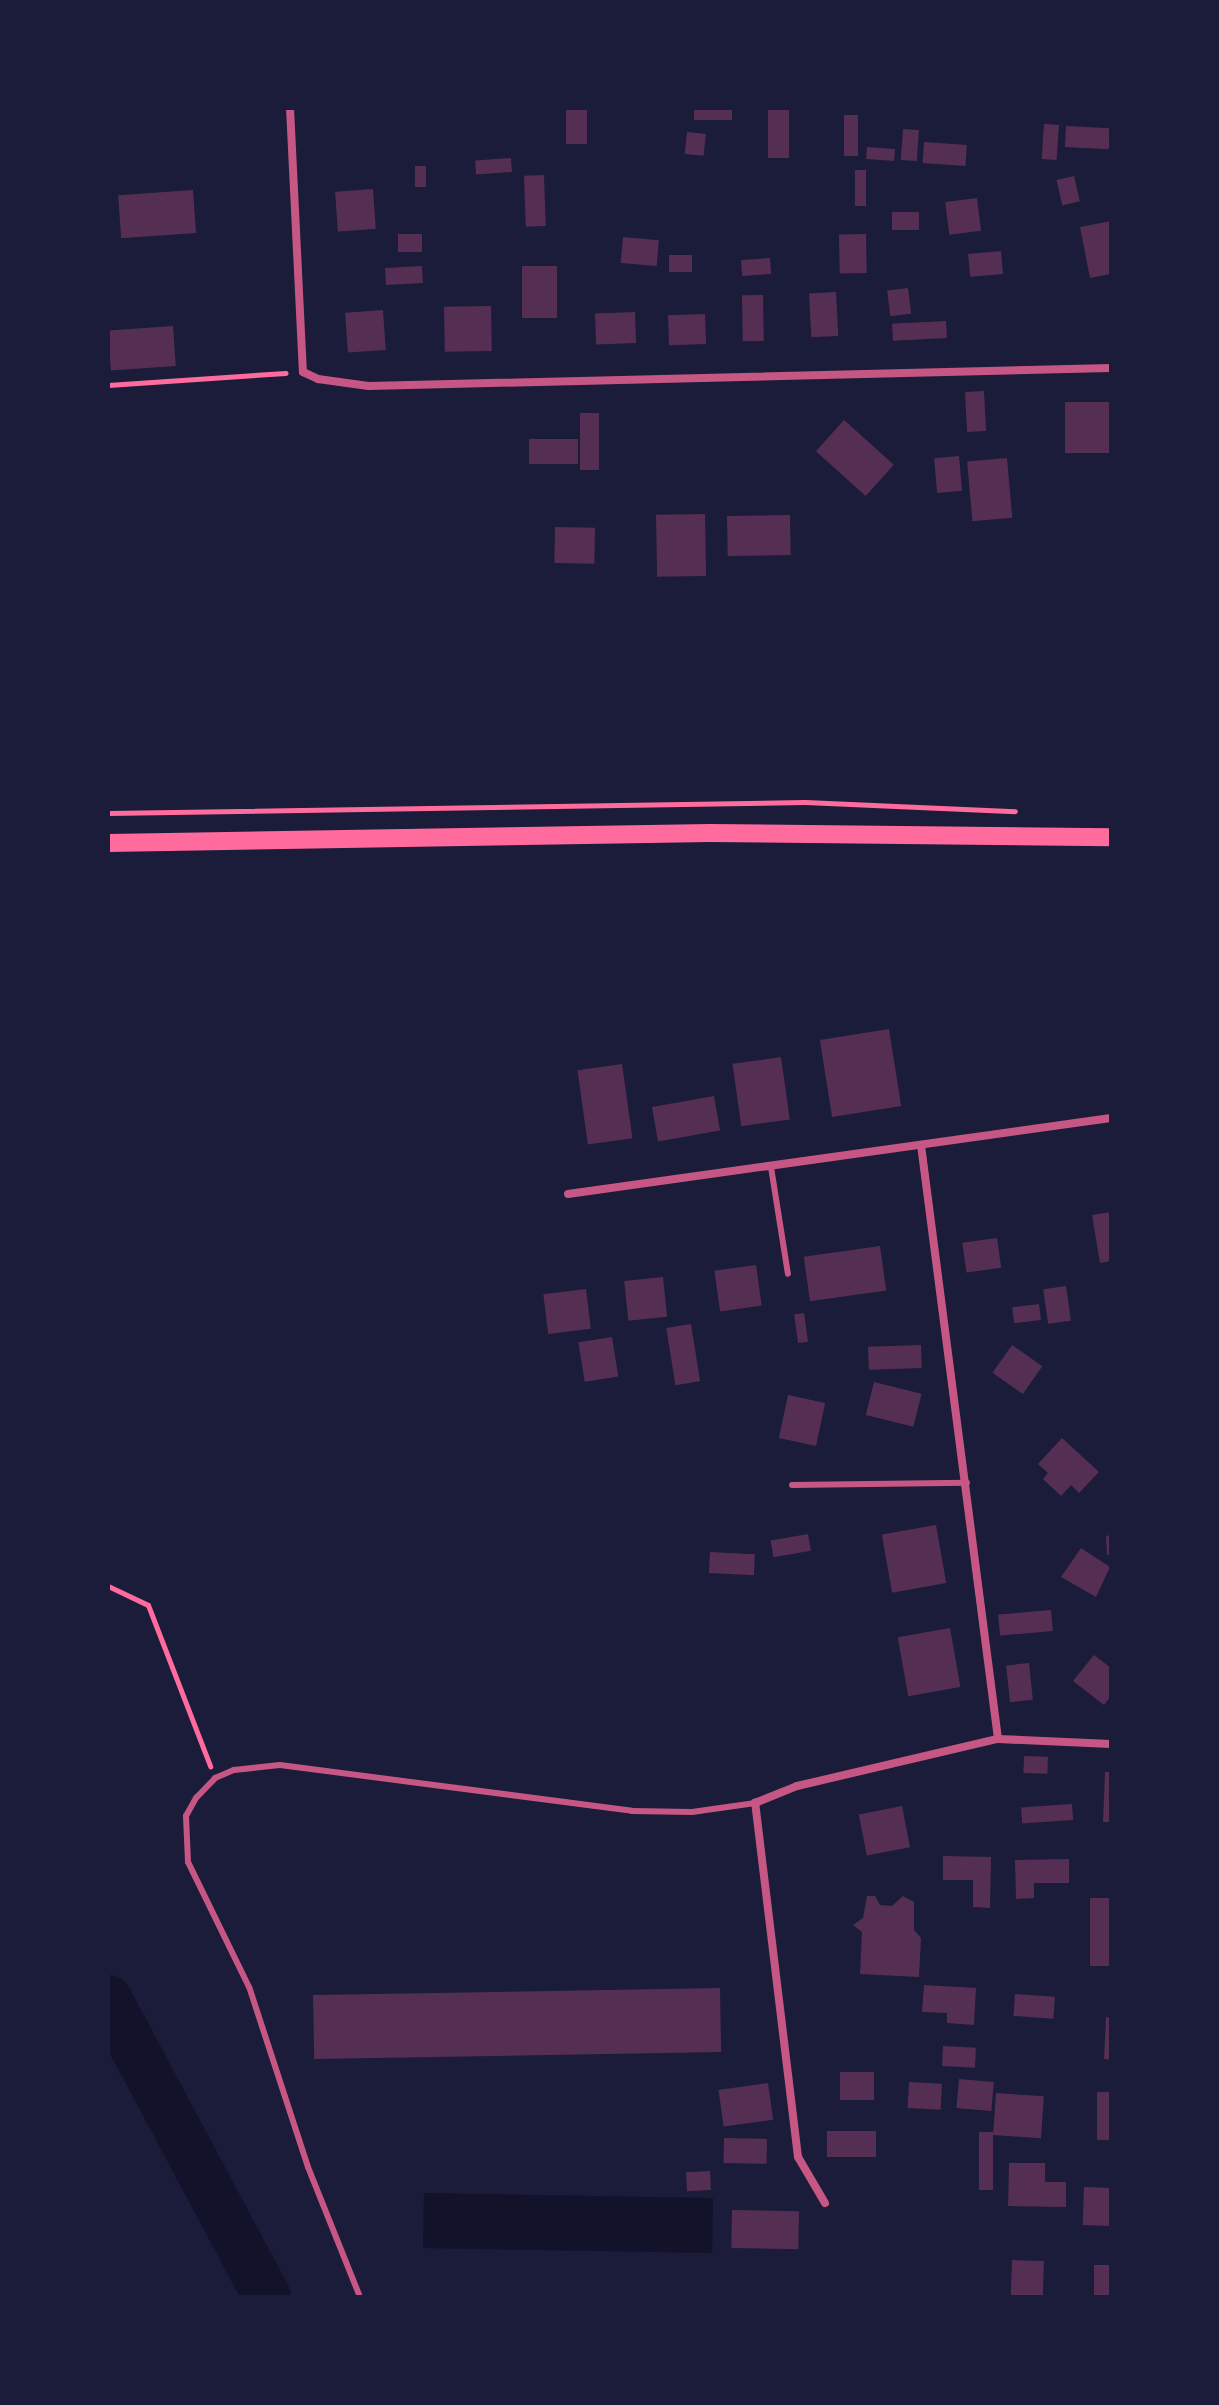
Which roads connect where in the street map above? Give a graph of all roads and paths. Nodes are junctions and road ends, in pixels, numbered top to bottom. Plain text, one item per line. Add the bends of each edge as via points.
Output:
1 (290, 108) edge
2 (1111, 368) edge
3 (303, 372) junction
4 (108, 385) edge
5 (1019, 811) dead end
6 (108, 813) edge
7 (1111, 837) edge
8 (108, 843) edge
9 (1111, 1118) edge
10 (921, 1145) junction
11 (771, 1167) junction
12 (568, 1194) dead end
13 (788, 1274) dead end
14 (967, 1483) junction
15 (792, 1485) dead end
16 (108, 1586) edge
17 (998, 1739) junction
18 (1111, 1744) edge
19 (215, 1778) junction
20 (755, 1803) junction
21 (825, 2203) dead end
22 (360, 2297) edge

1 - 3 street
2 - 3 street via 369,386
3 - 4 path
5 - 6 path via 805,802
7 - 8 highway via 710,833
9 - 10 street
10 - 11 street
10 - 14 street
11 - 12 street
11 - 13 lane
14 - 15 lane
14 - 17 street
16 - 19 path via 148,1605
17 - 18 street
17 - 20 street via 797,1786
19 - 20 lane via 234,1770 280,1765 632,1811 692,1812
19 - 22 lane via 186,1816 188,1862 249,1987 308,2167
20 - 21 street via 798,2157

